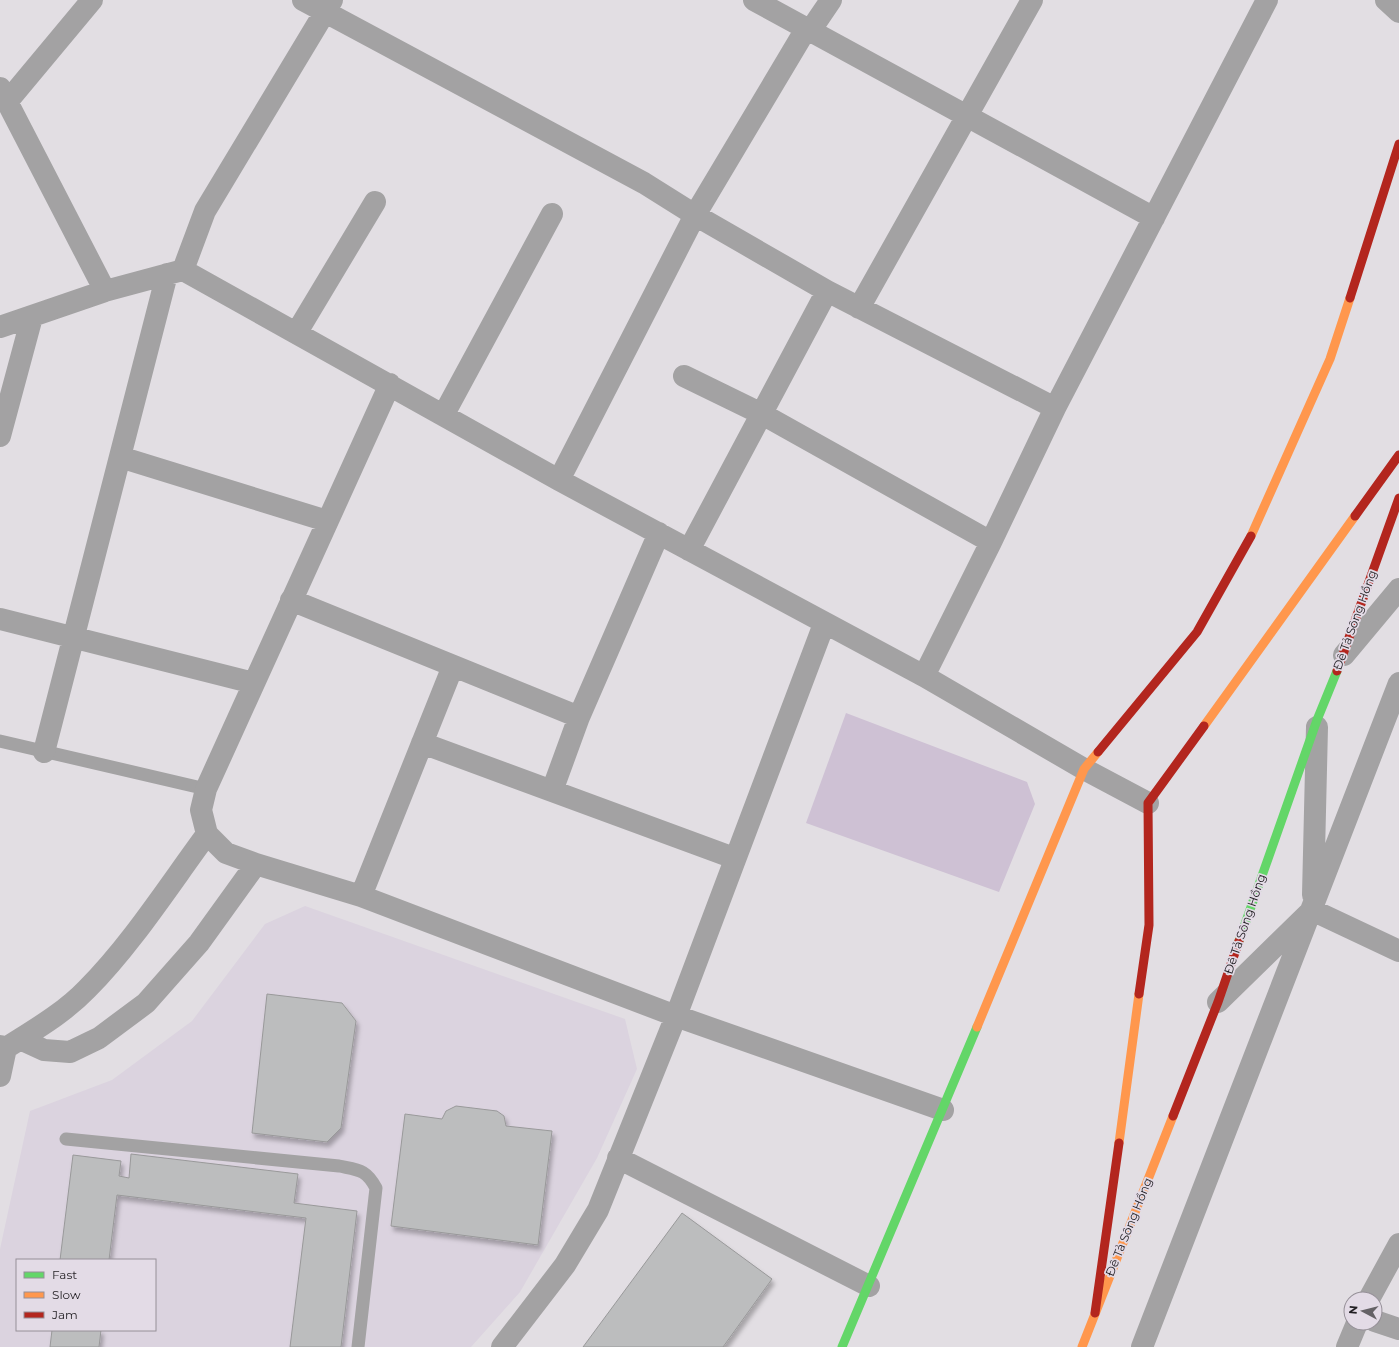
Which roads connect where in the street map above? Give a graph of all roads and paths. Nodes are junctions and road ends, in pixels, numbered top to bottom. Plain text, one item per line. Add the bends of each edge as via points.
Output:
1 (92, 0) edge
2 (303, 0) edge
3 (754, 0) edge
4 (831, 0) edge
5 (1032, 0) edge
6 (1267, 0) edge
7 (1386, 0) edge
8 (328, 6) edge
9 (1399, 12) edge
10 (808, 30) junction
11 (4, 95) edge
12 (968, 116) junction
13 (1399, 144) edge
14 (375, 202) dead end
15 (552, 214) dead end
16 (695, 215) junction
17 (1154, 218) junction
18 (175, 272) junction
19 (105, 291) junction
20 (827, 291) junction
21 (859, 308) junction
22 (32, 317) junction
23 (0, 327) edge
24 (297, 332) junction
25 (684, 376) dead end
26 (390, 384) junction
27 (1055, 408) junction
28 (444, 414) junction
29 (762, 414) junction
30 (0, 436) edge
31 (1399, 455) edge
32 (120, 457) junction
33 (559, 480) junction
34 (1399, 498) edge
35 (327, 521) junction
36 (659, 533) junction
37 (991, 542) junction
38 (690, 550) junction
39 (1399, 589) edge
40 (291, 600) junction
41 (0, 619) edge
42 (824, 624) junction
43 (74, 637) junction
44 (1343, 656) junction
45 (453, 666) junction
46 (924, 676) junction
47 (254, 683) junction
48 (1399, 683) edge
49 (579, 717) junction
50 (1317, 720) junction
51 (0, 741) edge
52 (422, 743) junction
53 (44, 752) junction
54 (1084, 769) junction
55 (206, 789) junction
56 (552, 791) junction
57 (1148, 803) junction
58 (207, 834) junction
59 (734, 858) junction
60 (256, 864) junction
61 (361, 896) junction
62 (1312, 910) junction
63 (1399, 950) edge
64 (1218, 1002) junction
65 (676, 1016) junction
66 (9, 1045) edge
67 (0, 1076) edge
68 (943, 1110) junction
69 (66, 1139) dead end
70 (618, 1158) junction
71 (1399, 1244) edge
72 (869, 1286) junction
73 (1373, 1291) edge
74 (1095, 1313) junction
75 (1383, 1324) edge
76 (1399, 1329) edge
77 (1353, 1331) edge
78 (358, 1347) edge
79 (502, 1347) edge
80 (842, 1347) edge
81 (1082, 1347) edge
82 (1142, 1347) edge
83 (1347, 1347) edge

1 - 11 street
2 - 8 street
3 - 10 street
4 - 10 street
5 - 12 street
6 - 17 street
7 - 9 street
8 - 16 street via 644,183
8 - 18 street via 205,210
10 - 12 street
10 - 16 street
11 - 19 street
12 - 17 street
12 - 21 street
13 - 54 main road via 1330,359 1246,547 1197,632
14 - 24 street
15 - 28 street
16 - 20 street
16 - 33 street
17 - 27 street
18 - 19 street
18 - 24 street
18 - 32 street
19 - 22 street
20 - 21 street
20 - 29 street
21 - 27 street
22 - 23 street
22 - 30 street
24 - 26 street
25 - 29 street
26 - 28 street
26 - 35 street
27 - 37 street
28 - 33 street
29 - 37 street
29 - 38 street
31 - 57 main road
32 - 35 street
32 - 43 street
33 - 36 street
34 - 44 main road, Đê Tả Sông Hồng
35 - 40 street
36 - 38 street
36 - 49 street
37 - 46 street
38 - 42 street
39 - 44 street
40 - 45 street
40 - 47 street
41 - 43 street
42 - 46 street
42 - 59 street
43 - 47 street
43 - 53 street
44 - 50 main road, Đê Tả Sông Hồng
45 - 49 street
45 - 52 street
46 - 54 street
47 - 55 street
48 - 62 street
49 - 56 street
50 - 62 street
50 - 64 main road, Đê Tả Sông Hồng
51 - 53 lane
52 - 56 street
52 - 61 street
53 - 55 lane
54 - 57 street
54 - 68 main road
55 - 58 street via 201,810
56 - 59 street
57 - 74 main road via 1149,925
58 - 60 street via 226,853
58 - 66 street via 121,949 87,989 56,1016
59 - 65 street
60 - 61 street
60 - 66 street via 199,943 146,1003 100,1038 70,1052
61 - 65 street
62 - 63 street
62 - 64 street
62 - 82 street
64 - 74 main road, Đê Tả Sông Hồng
65 - 68 street
65 - 70 street
66 - 67 street
68 - 72 main road
69 - 78 lane via 339,1166 363,1171 376,1188
70 - 72 street
70 - 79 street via 598,1210 565,1265
71 - 73 street
72 - 80 main road
74 - 81 main road, Đê Tả Sông Hồng
75 - 76 street
77 - 83 street

